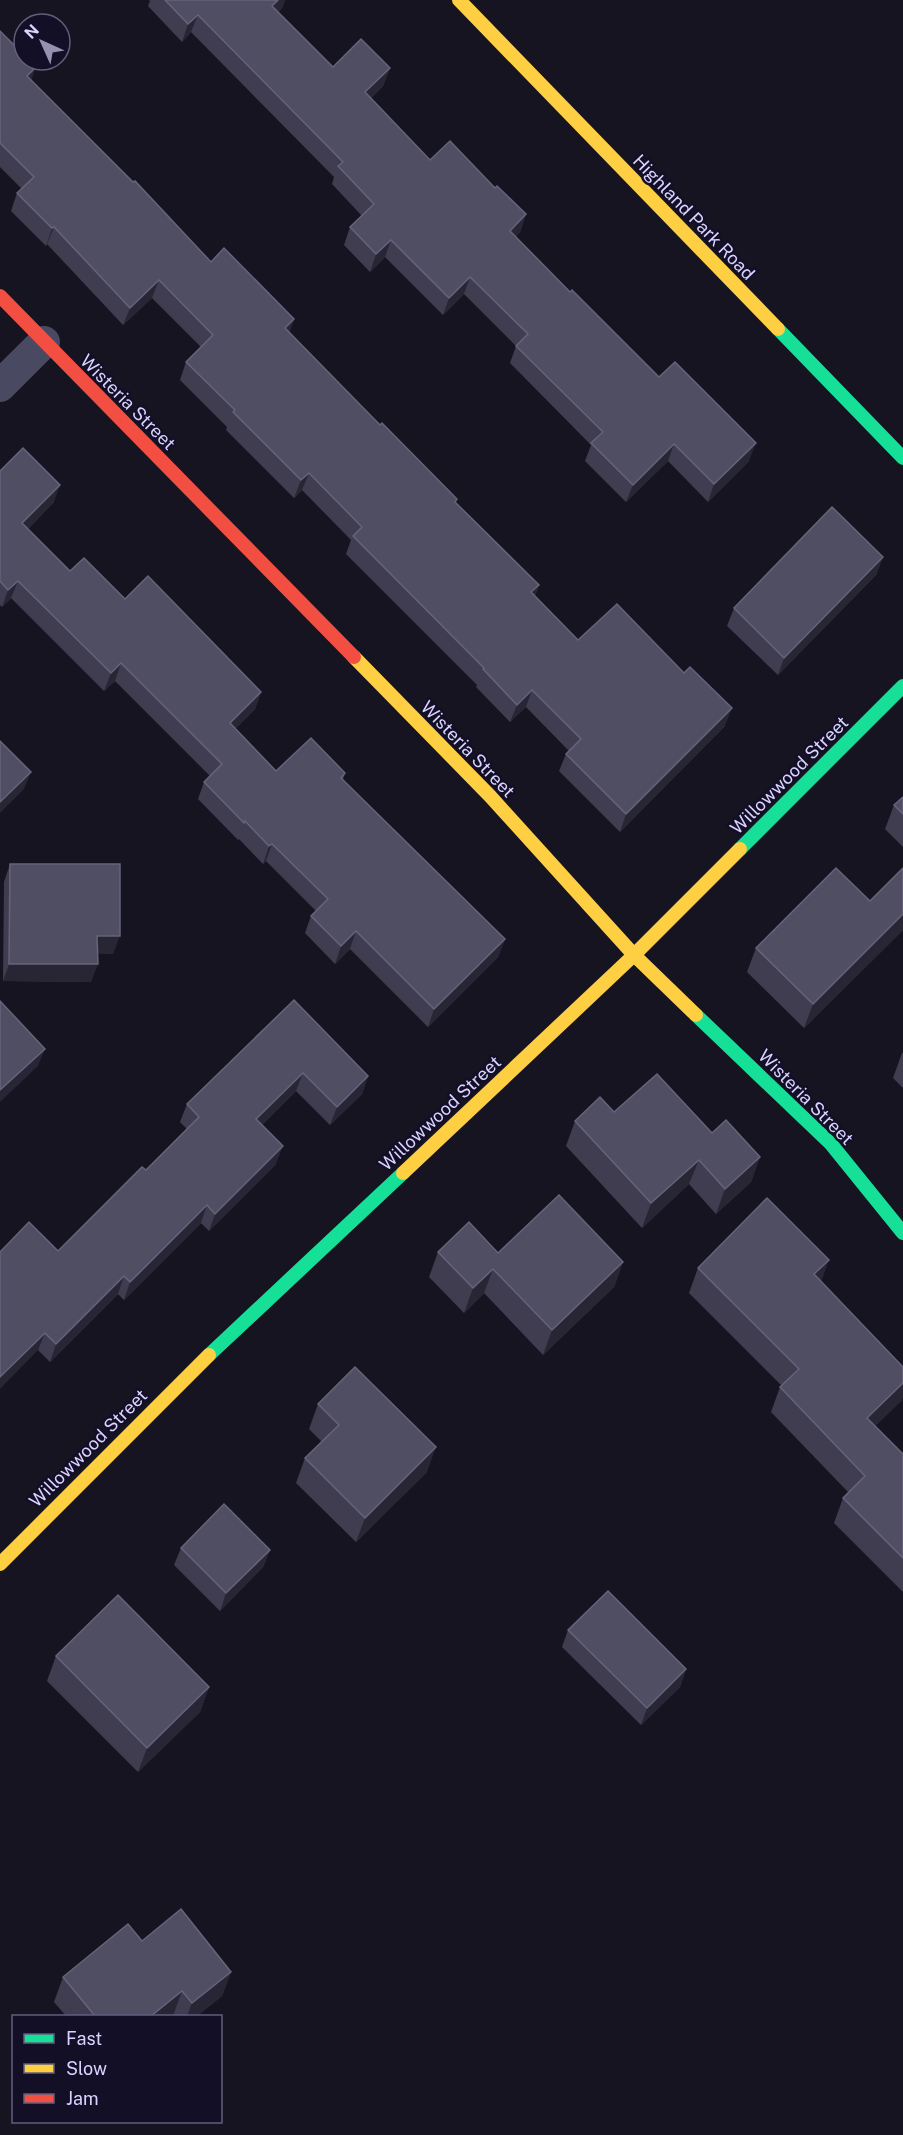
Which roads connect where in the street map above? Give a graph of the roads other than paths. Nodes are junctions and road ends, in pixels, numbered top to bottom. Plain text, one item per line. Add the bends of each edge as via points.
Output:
1 (459, 0) edge
2 (0, 296) edge
3 (44, 342) junction
4 (0, 386) edge
5 (903, 458) edge
6 (903, 686) edge
7 (634, 955) junction
8 (903, 1233) edge
9 (0, 1564) edge

1 - 5 street, Highland Park Road
2 - 3 street, Wisteria Street
3 - 4 street
3 - 7 street, Wisteria Street via 490,796
6 - 7 street, Willowwood Street
7 - 8 street, Wisteria Street via 831,1144
7 - 9 street, Willowwood Street via 180,1382

